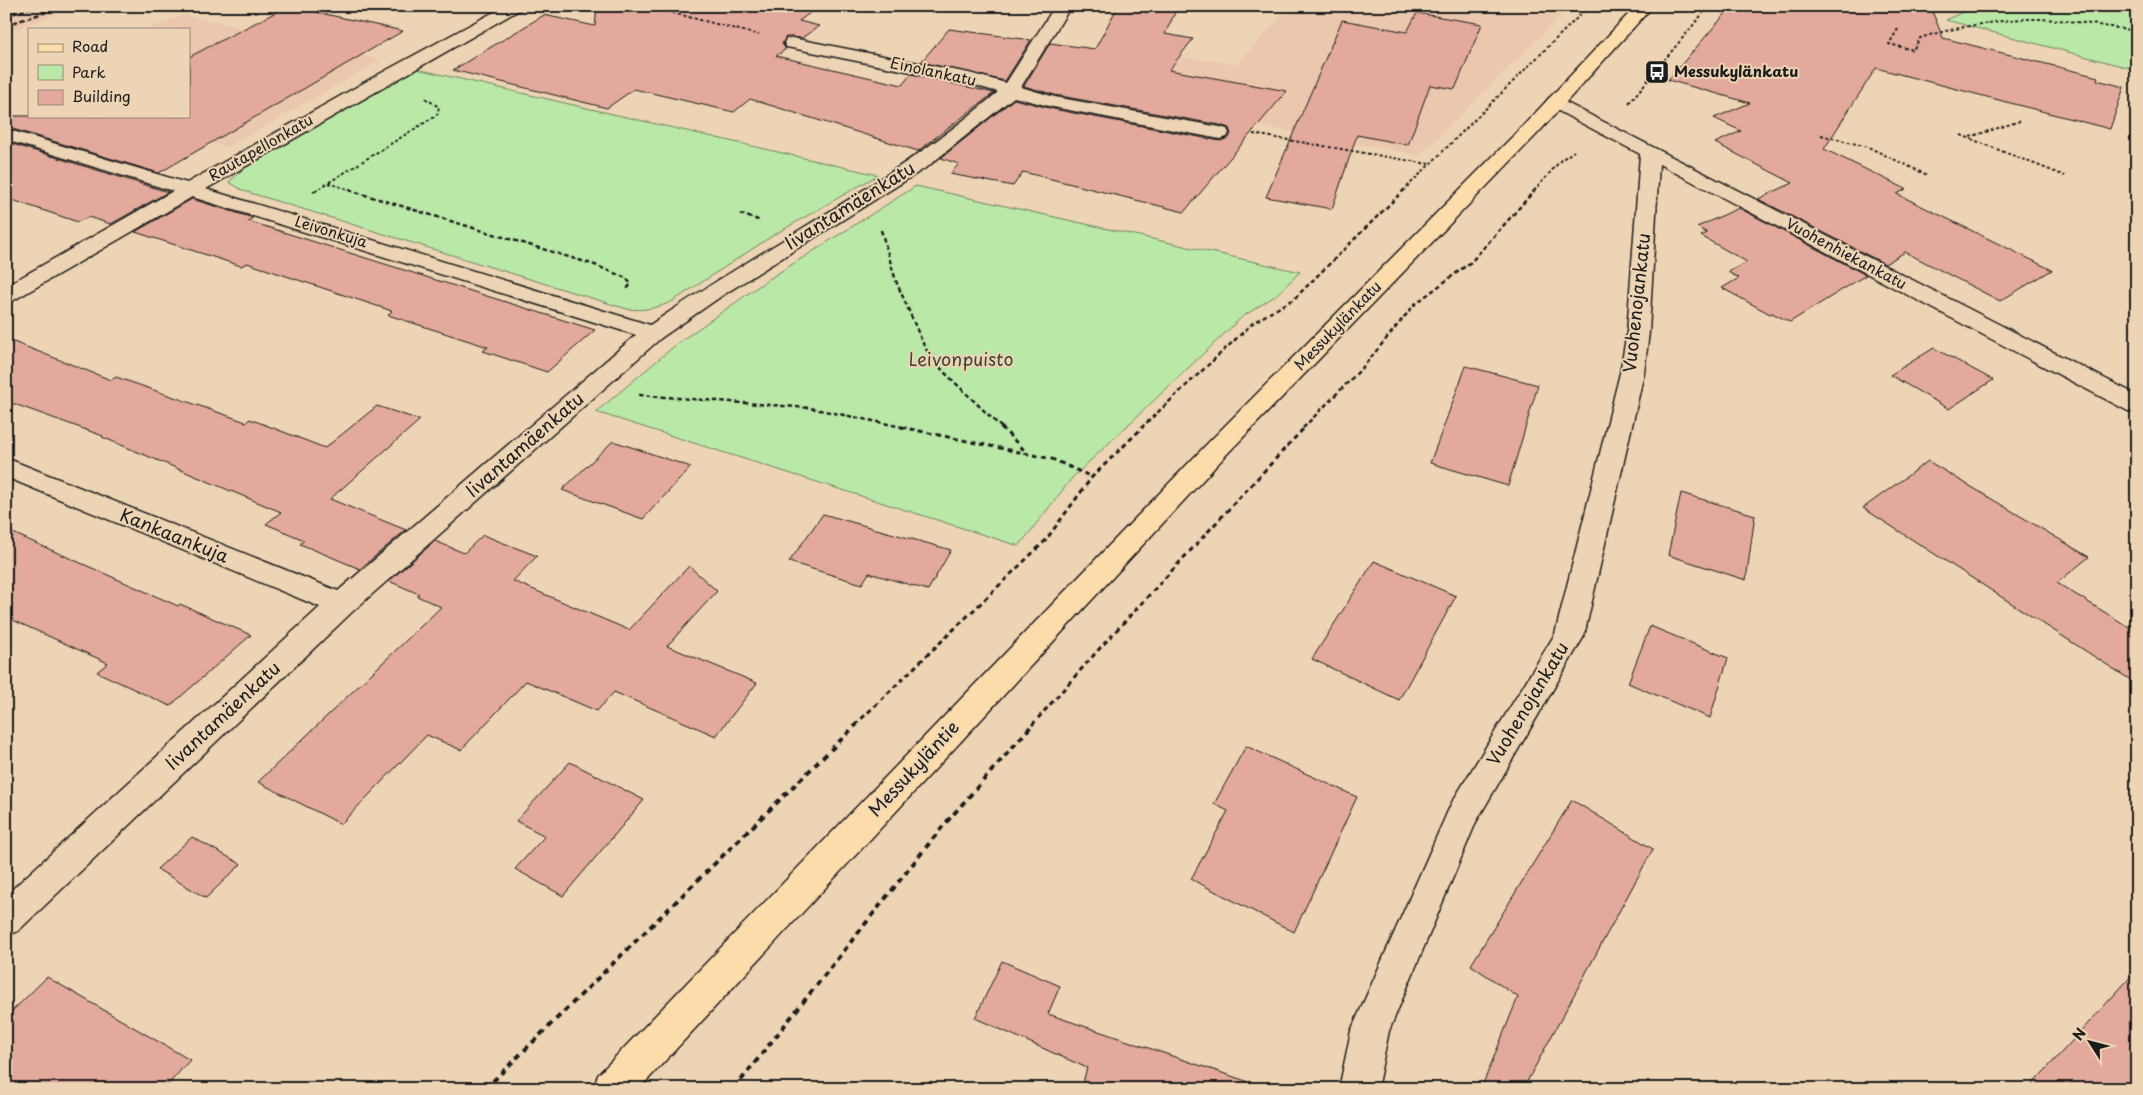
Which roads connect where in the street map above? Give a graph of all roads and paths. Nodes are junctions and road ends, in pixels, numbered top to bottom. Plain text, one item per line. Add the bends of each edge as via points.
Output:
1 (518, 6) edge
2 (646, 6) edge
3 (1063, 6) edge
4 (1589, 6) edge
5 (1645, 6) edge
6 (1709, 6) edge
7 (1898, 29) dead end
8 (2137, 31) edge
9 (792, 43) joint
10 (380, 81) junction
11 (1010, 91) junction
12 (1556, 102) junction
13 (2020, 121) dead end
14 (1608, 129) junction
15 (1220, 133) joint
16 (8, 134) dead end
17 (1821, 135) dead end
18 (1961, 135) dead end
19 (1970, 138) junction
20 (1650, 151) junction
21 (1430, 164) junction
22 (1927, 175) dead end
23 (2065, 176) dead end
24 (328, 183) junction
25 (190, 188) junction
26 (869, 195) junction
27 (275, 215) junction
28 (6, 294) edge
29 (596, 315) junction
30 (653, 332) junction
31 (594, 384) junction
32 (2137, 406) edge
33 (1217, 449) joint
34 (1028, 454) junction
35 (6, 468) edge
36 (1092, 477) junction
37 (342, 604) junction
38 (6, 919) edge
39 (485, 1089) edge
40 (612, 1089) edge
41 (734, 1089) edge
42 (1358, 1089) edge

1 - 10 street, Rautapellonkatu
2 - 9 path
3 - 11 street, Iivantamäenkatu
4 - 21 path
5 - 12 main road, Messukylänkatu
6 - 14 path
7 - 8 path via 1889,44 1913,50 1920,38 1938,32 2025,19
9 - 11 street, Einolankatu via 969,78
10 - 24 path via 409,89 428,99 439,107 437,115
10 - 25 street, Rautapellonkatu
11 - 15 street, Einolankatu
11 - 26 street, Iivantamäenkatu via 920,163
12 - 14 street, Vuohenhiekankatu
12 - 33 main road, Messukylänkatu
13 - 19 path
14 - 20 street, Vuohenhiekankatu
14 - 41 path via 1590,149 1577,150 1561,160 1471,262 1415,304 1363,366 1101,647 944,826
15 - 21 path via 1264,135
16 - 25 street, Leivonkuja
17 - 22 path via 1868,147
18 - 19 path
19 - 23 path
20 - 32 street, Vuohenhiekankatu
20 - 42 street, Vuohenojankatu via 1638,332 1632,373 1569,636 1463,814 1370,1031
21 - 36 path via 1294,299 1254,322
24 - 27 path
24 - 29 path via 595,265 626,278 631,284 626,292
25 - 27 street, Leivonkuja
25 - 28 street, Rautapellonkatu
26 - 30 street, Iivantamäenkatu
26 - 34 path via 896,281 925,348 943,371
27 - 29 street, Leivonkuja
29 - 30 street, Leivonkuja
30 - 31 street, Iivantamäenkatu
31 - 34 path via 646,396 810,408
31 - 37 street, Iivantamäenkatu
33 - 40 main road, Messukyläntie
34 - 36 path via 1052,459
35 - 37 street, Kankaankuja
36 - 39 path via 1045,541
37 - 38 street, Iivantamäenkatu

